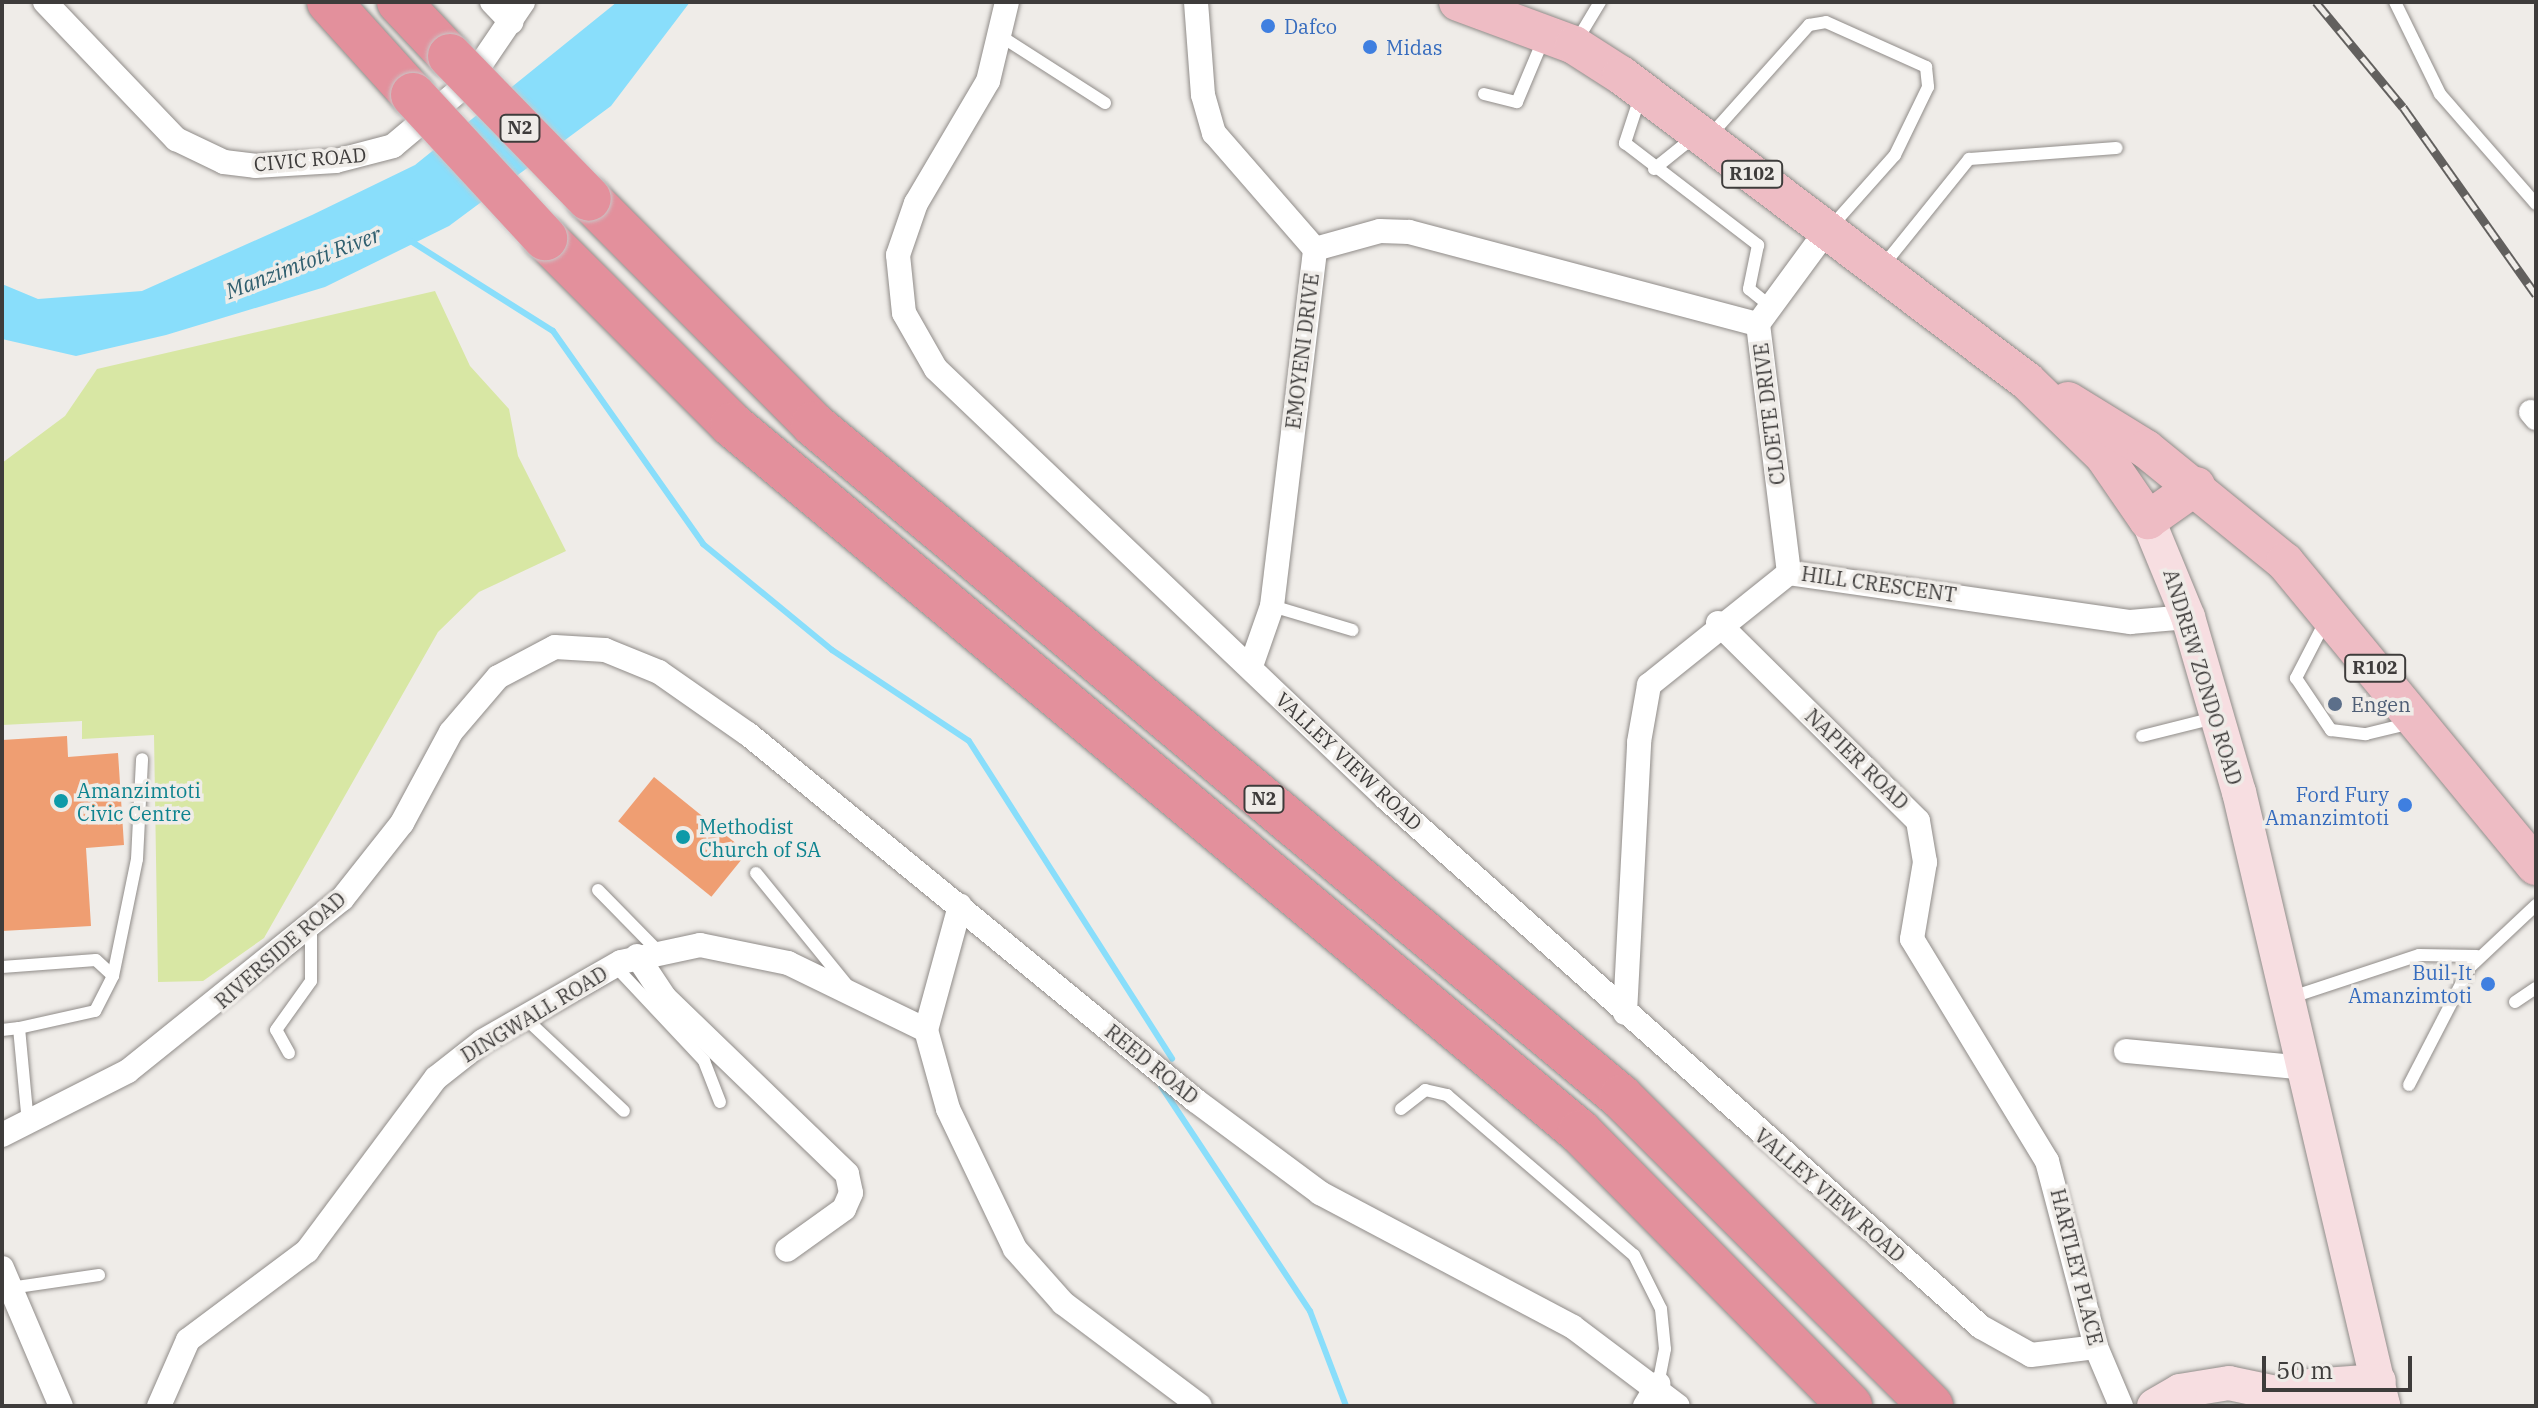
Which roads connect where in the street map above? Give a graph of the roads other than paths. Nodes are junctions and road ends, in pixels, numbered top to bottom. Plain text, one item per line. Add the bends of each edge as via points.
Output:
1 (45, 2) edge
2 (329, 2) edge
3 (399, 2) edge
4 (492, 2) edge
5 (1007, 2) edge
6 (1196, 2) edge
7 (1458, 2) edge
8 (1600, 2) edge
9 (2395, 2) edge
10 (517, 12) edge
11 (999, 35) junction
12 (1560, 39) junction
13 (1643, 91) junction
14 (1484, 94) dead end
15 (1105, 103) dead end
16 (1702, 137) junction
17 (2117, 148) dead end
18 (1654, 169) junction
19 (2536, 204) edge
20 (1827, 230) junction
21 (1315, 249) junction
22 (1880, 269) junction
23 (1764, 316) junction
24 (2027, 381) junction
25 (2196, 486) junction
26 (2148, 520) junction
27 (1789, 573) junction
28 (1272, 606) junction
29 (2330, 612) junction
30 (2188, 617) junction
31 (1718, 623) junction
32 (1352, 630) dead end
33 (1251, 666) junction
34 (659, 672) joint
35 (2217, 717) junction
36 (2418, 721) junction
37 (2142, 736) dead end
38 (142, 759) dead end
39 (2536, 866) edge
40 (756, 873) dead end
41 (598, 890) dead end
42 (2536, 905) edge
43 (960, 906) junction
44 (311, 926) junction
45 (647, 953) junction
46 (2477, 956) junction
47 (614, 965) junction
48 (2, 967) edge
49 (1927, 968) joint
50 (113, 976) junction
51 (848, 988) junction
52 (2536, 988) edge
53 (2289, 998) junction
54 (2515, 1002) dead end
55 (1625, 1013) junction
56 (524, 1017) junction
57 (19, 1028) junction
58 (2, 1030) edge
59 (926, 1030) junction
60 (2126, 1051) dead end
61 (289, 1053) dead end
62 (2306, 1068) junction
63 (2409, 1085) dead end
64 (720, 1102) dead end
65 (1401, 1109) dead end
66 (624, 1111) dead end
67 (28, 1123) junction
68 (2, 1135) edge
69 (787, 1250) dead end
70 (99, 1275) dead end
71 (6, 1278) edge
72 (2363, 1314) junction
73 (2096, 1347) junction
74 (1658, 1384) junction
75 (2382, 1397) edge
76 (2329, 1398) edge
77 (61, 1406) edge
78 (159, 1406) edge
79 (1200, 1406) edge
80 (1645, 1406) edge
81 (1678, 1406) edge
82 (1850, 1406) edge
83 (1931, 1406) edge
84 (2121, 1406) edge
85 (2154, 1406) edge

1 - 10 street, CIVIC ROAD via 176,139 224,162 255,166 336,161 393,146 468,83
2 - 82 highway, N2, bridge via 545,238 732,425 1580,1132
3 - 83 highway, N2, bridge via 771,386 1621,1097
4 - 10 street
5 - 11 street, VALLEY VIEW ROAD
6 - 21 street via 1203,95 1214,133
7 - 12 main road, ANDREW ZONDO ROAD / R102
8 - 12 lane
9 - 19 lane via 2440,94
11 - 15 lane
11 - 33 street, VALLEY VIEW ROAD via 980,100 904,228 896,280 911,330 984,421
12 - 13 main road, ANDREW ZONDO ROAD / R102
12 - 14 lane via 1524,95 1510,102
13 - 16 main road, ANDREW ZONDO ROAD / R102
13 - 18 lane via 1624,135
16 - 18 lane
16 - 20 main road, ANDREW ZONDO ROAD / R102
16 - 20 lane via 1809,25 1826,22 1926,67 1928,87 1895,155
17 - 22 lane via 1969,159
18 - 23 lane via 1758,245 1749,289
20 - 22 main road, ANDREW ZONDO ROAD / R102
20 - 23 street
21 - 23 street, EMOYENI DRIVE via 1380,231 1409,232
21 - 28 street, EMOYENI DRIVE
22 - 24 main road, ANDREW ZONDO ROAD / R102
23 - 27 street, CLOETE DRIVE
24 - 25 main road via 2120,431
24 - 26 main road, ANDREW ZONDO ROAD via 2104,456
25 - 26 main road
25 - 29 main road, R102 via 2285,562
26 - 30 street, ANDREW ZONDO ROAD
27 - 30 street, HILL CRESCENT via 2130,622
27 - 31 street, HILL CRESCENT
28 - 32 lane
28 - 33 street, EMOYENI DRIVE
29 - 36 main road, R102
29 - 36 lane via 2296,678 2331,730 2366,734
30 - 35 street, ANDREW ZONDO ROAD
31 - 49 street, NAPIER ROAD via 1918,821 1925,862 1910,928
31 - 55 street, HILL CRESCENT via 1657,675 1645,697
33 - 55 street, VALLEY VIEW ROAD
34 - 43 street, REED ROAD
34 - 44 street, RIVERSIDE ROAD via 579,645 527,658 498,677 451,732 369,867
35 - 37 lane
35 - 53 street, ANDREW ZONDO ROAD
36 - 39 main road, R102
38 - 50 lane via 137,859
40 - 51 lane
41 - 45 lane
42 - 46 lane
43 - 59 street
43 - 74 street, REED ROAD via 1320,1193 1573,1327
44 - 61 lane via 311,981 276,1030
44 - 67 street, RIVERSIDE ROAD via 128,1071
45 - 47 street, DINGWALL ROAD
45 - 51 street, DINGWALL ROAD via 723,947
45 - 69 street via 665,998 847,1174 851,1193 844,1209
46 - 53 lane via 2419,955
46 - 63 lane
47 - 56 street, DINGWALL ROAD
47 - 64 lane via 704,1061
48 - 50 lane via 96,960
49 - 73 street, HARTLEY PLACE via 2047,1161 2071,1231
50 - 57 lane via 95,1011
51 - 59 street, DINGWALL ROAD
52 - 54 lane
53 - 62 street, ANDREW ZONDO ROAD
55 - 73 street, VALLEY VIEW ROAD via 2007,1347 2031,1355
56 - 66 lane
56 - 78 street, DINGWALL ROAD via 436,1078 307,1251 188,1340
57 - 58 lane
57 - 67 lane
59 - 79 street via 948,1109 1015,1249 1063,1303
60 - 62 street
62 - 72 street, ANDREW ZONDO ROAD
65 - 74 lane via 1425,1090 1447,1095 1634,1255 1661,1309 1665,1349
67 - 68 street, RIVERSIDE ROAD
70 - 71 lane
71 - 77 street
72 - 75 street, ANDREW ZONDO ROAD
72 - 76 street
73 - 84 street, HARTLEY PLACE
74 - 80 street
74 - 81 street, REED ROAD
75 - 76 street
76 - 85 street via 2209,1384

